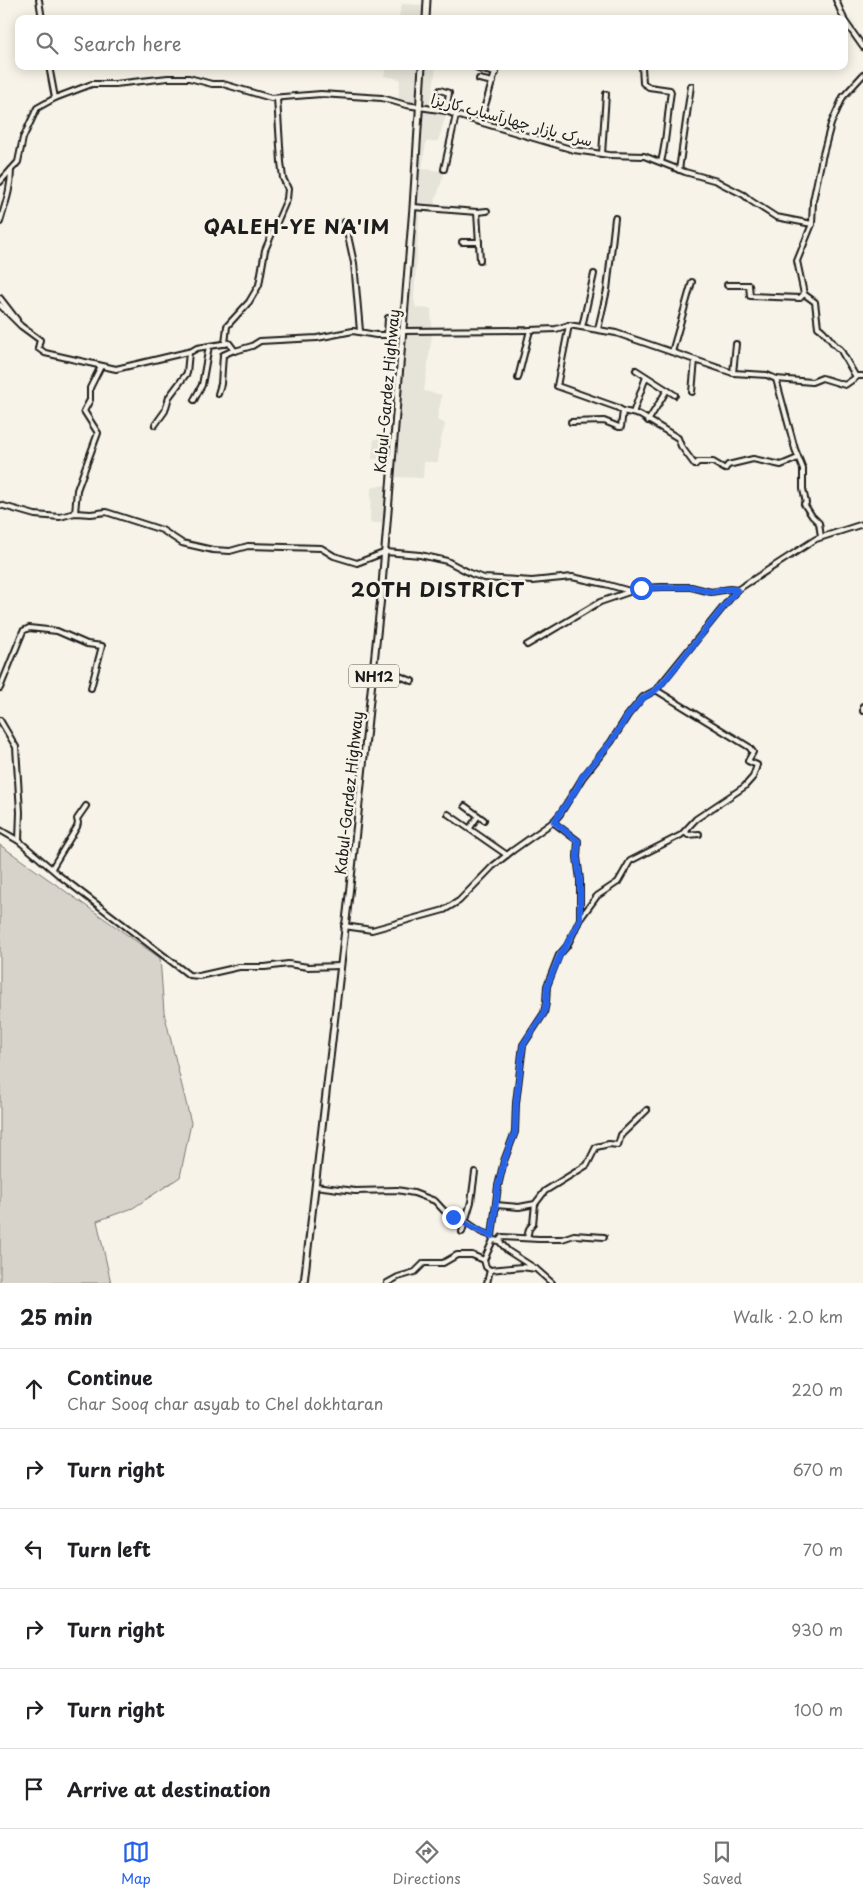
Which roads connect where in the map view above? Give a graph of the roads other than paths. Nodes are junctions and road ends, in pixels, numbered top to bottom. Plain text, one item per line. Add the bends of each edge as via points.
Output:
1 (38, 0) edge
2 (427, 0) edge
3 (836, 0) edge
4 (41, 15) edge
5 (426, 15) edge
6 (842, 15) edge
7 (848, 25) edge
8 (863, 47) edge
9 (50, 70) edge
10 (422, 70) edge
11 (482, 70) edge
12 (496, 70) edge
13 (642, 70) edge
14 (496, 74) junction
15 (863, 75) edge
16 (479, 79) dead end
17 (493, 82) junction
18 (691, 86) dead end
19 (440, 90) dead end
20 (606, 94) dead end
21 (55, 98) junction
22 (277, 98) junction
23 (419, 106) junction
24 (446, 111) junction
25 (456, 115) junction
26 (480, 122) junction
27 (602, 154) junction
28 (661, 162) junction
29 (444, 169) dead end
30 (11, 170) junction
31 (679, 170) junction
32 (0, 182) edge
33 (413, 207) junction
34 (487, 211) dead end
35 (477, 212) junction
36 (615, 218) dead end
37 (0, 222) edge
38 (345, 222) dead end
39 (812, 224) junction
40 (462, 242) dead end
41 (479, 242) junction
42 (480, 260) dead end
43 (594, 274) dead end
44 (692, 282) dead end
45 (727, 285) dead end
46 (804, 294) junction
47 (0, 298) edge
48 (0, 305) edge
49 (388, 318) dead end
50 (569, 325) junction
51 (21, 326) junction
52 (582, 327) junction
53 (598, 329) junction
54 (530, 330) junction
55 (360, 331) junction
56 (403, 331) junction
57 (387, 335) junction
58 (225, 344) junction
59 (736, 344) dead end
60 (210, 346) junction
61 (234, 350) junction
62 (189, 352) junction
63 (672, 352) junction
64 (695, 360) junction
65 (101, 366) junction
66 (636, 370) dead end
67 (733, 373) junction
68 (863, 376) edge
69 (646, 377) junction
70 (856, 377) junction
71 (518, 378) dead end
72 (776, 379) junction
73 (667, 390) junction
74 (692, 392) dead end
75 (218, 394) dead end
76 (675, 395) dead end
77 (194, 400) dead end
78 (623, 411) junction
79 (633, 413) junction
80 (648, 420) junction
81 (571, 422) dead end
82 (155, 425) dead end
83 (798, 458) junction
84 (0, 505) edge
85 (75, 513) junction
86 (863, 524) edge
87 (821, 538) junction
88 (386, 552) junction
89 (737, 590) junction
90 (630, 591) junction
91 (527, 645) dead end
92 (374, 669) junction
93 (412, 680) dead end
94 (0, 688) edge
95 (91, 688) dead end
96 (656, 690) junction
97 (863, 706) edge
98 (863, 711) edge
99 (0, 720) edge
100 (86, 806) dead end
101 (465, 806) dead end
102 (448, 814) dead end
103 (478, 816) junction
104 (484, 820) dead end
105 (554, 822) junction
106 (470, 828) junction
107 (689, 829) junction
108 (0, 830) edge
109 (699, 834) dead end
110 (19, 842) junction
111 (507, 855) junction
112 (52, 868) junction
113 (580, 919) junction
114 (344, 926) junction
115 (340, 966) junction
116 (647, 1110) dead end
117 (474, 1172) dead end
118 (315, 1186) junction
119 (535, 1204) junction
120 (496, 1205) junction
121 (465, 1222) junction
122 (462, 1232) dead end
123 (604, 1237) dead end
124 (492, 1238) junction
125 (527, 1238) junction
126 (500, 1242) junction
127 (484, 1260) junction
128 (536, 1268) junction
129 (490, 1270) junction
130 (304, 1283) edge
131 (387, 1283) edge
132 (487, 1283) edge
133 (552, 1283) edge

1 - 4 street
2 - 5 highway
3 - 6 street
7 - 8 street
9 - 21 street
10 - 23 highway, Kabul-Gardez Highway / NH12
11 - 14 street
12 - 14 street
13 - 28 street via 642,83 671,92
14 - 17 street
15 - 39 street via 843,97 831,124 813,201
16 - 17 street
17 - 26 street
18 - 31 street
19 - 24 street via 449,93
20 - 27 street
21 - 22 street, سرک بازار چهارآسیاب کاریزا via 92,84 189,78
21 - 30 street, سرک بازار چهارآسیاب کاریزا via 37,108 18,162
22 - 23 street, سرک بازار چهارآسیاب کاریزا via 321,94 382,98
22 - 58 street via 287,198 265,250 259,284 249,302 227,326
23 - 24 street, سرک بازار چهارآسیاب کاریزا
23 - 33 highway, Kabul-Gardez Highway / NH12
24 - 25 street, سرک بازار چهارآسیاب کاریزا
25 - 26 street, سرک بازار چهارآسیاب کاریزا
25 - 29 street
26 - 27 street, سرک بازار چهارآسیاب کاریزا via 574,150
27 - 28 street, سرک بازار چهارآسیاب کاریزا via 644,156
28 - 31 street, سرک بازار چهارآسیاب کاریزا
30 - 32 street
30 - 37 street via 10,192
31 - 39 street, سرک بازار چهارآسیاب کاریزا via 717,180 776,217
33 - 35 street
33 - 56 highway, Kabul-Gardez Highway / NH12
34 - 35 street
35 - 41 street
36 - 53 street via 607,290
38 - 55 street via 354,262
39 - 46 street via 797,260
40 - 41 street
41 - 42 street
43 - 52 street
44 - 63 street
45 - 46 street via 748,285 750,296 800,298
46 - 70 street via 815,302 818,326 840,348
47 - 51 street
48 - 51 street
49 - 57 street
50 - 52 street
50 - 54 street
50 - 78 street via 557,386
51 - 65 street via 40,340 38,348 45,354
52 - 53 street
53 - 63 street
54 - 56 street
54 - 71 street
55 - 57 street
55 - 61 street via 317,338 260,341
56 - 57 street
56 - 88 highway, Kabul-Gardez Highway / NH12
58 - 60 street
58 - 61 street via 229,343
59 - 67 street
60 - 62 street
60 - 77 street via 202,385
61 - 75 street via 223,355
62 - 65 street via 116,369
62 - 82 street via 187,373
63 - 64 street
64 - 67 street
64 - 74 street
65 - 85 street via 90,388 90,400 84,411 98,433 77,490
66 - 69 street
67 - 72 street
68 - 70 street
69 - 73 street
69 - 79 street
70 - 72 street via 845,385 822,378 812,382
72 - 83 street
73 - 76 street
73 - 80 street
78 - 79 street
78 - 81 street via 621,427 604,421
79 - 80 street
80 - 83 street via 678,438 695,465 712,462 725,470 728,465 753,459 781,465
83 - 87 street via 803,469 804,504 819,523
84 - 85 street via 60,517
85 - 88 street via 106,512 162,530 182,544 213,550 230,551 248,546 321,548 357,563
86 - 87 street
87 - 89 street
88 - 90 street via 447,561 484,578 532,582 572,577
88 - 92 highway, Kabul-Gardez Highway / NH12
89 - 90 street via 711,592 691,587 661,587
89 - 96 street
90 - 91 street via 600,602
92 - 93 street
92 - 114 highway, Kabul-Gardez Highway / NH12
94 - 95 street via 23,631 29,628 57,632 87,644 102,646
96 - 105 street via 643,698 628,715 582,777
96 - 107 street via 749,747 753,752 748,761 757,765 753,777 744,787 696,819
97 - 98 street
99 - 110 street via 16,747
100 - 112 street via 76,819 77,827
101 - 103 street
102 - 106 street
103 - 104 street
103 - 106 street
105 - 111 street
105 - 113 street via 578,841
106 - 111 street
107 - 109 street via 688,835
107 - 113 street via 672,841 630,860 618,882 597,896
108 - 110 street
110 - 112 street
111 - 114 street via 459,901 444,910 372,930
112 - 115 street via 189,974 199,976 238,967 288,964
113 - 120 street via 547,986 544,1013 523,1045 515,1132 506,1152
114 - 115 highway, Kabul-Gardez Highway / NH12
115 - 118 highway, Kabul-Gardez Highway / NH12
116 - 119 street via 621,1135 618,1145 596,1147 587,1165 545,1191
117 - 121 street
118 - 121 street via 414,1193 435,1201 448,1215
118 - 130 highway, Kabul-Gardez Highway / NH12
119 - 120 street via 520,1207
119 - 125 street via 533,1224
120 - 124 street
121 - 122 street
121 - 124 street
123 - 125 street
124 - 126 street
124 - 127 street
125 - 126 street via 502,1237
126 - 128 street
127 - 129 street
127 - 131 street via 472,1255 457,1255 443,1263 424,1263 415,1272
128 - 129 street
128 - 133 street
129 - 132 street

